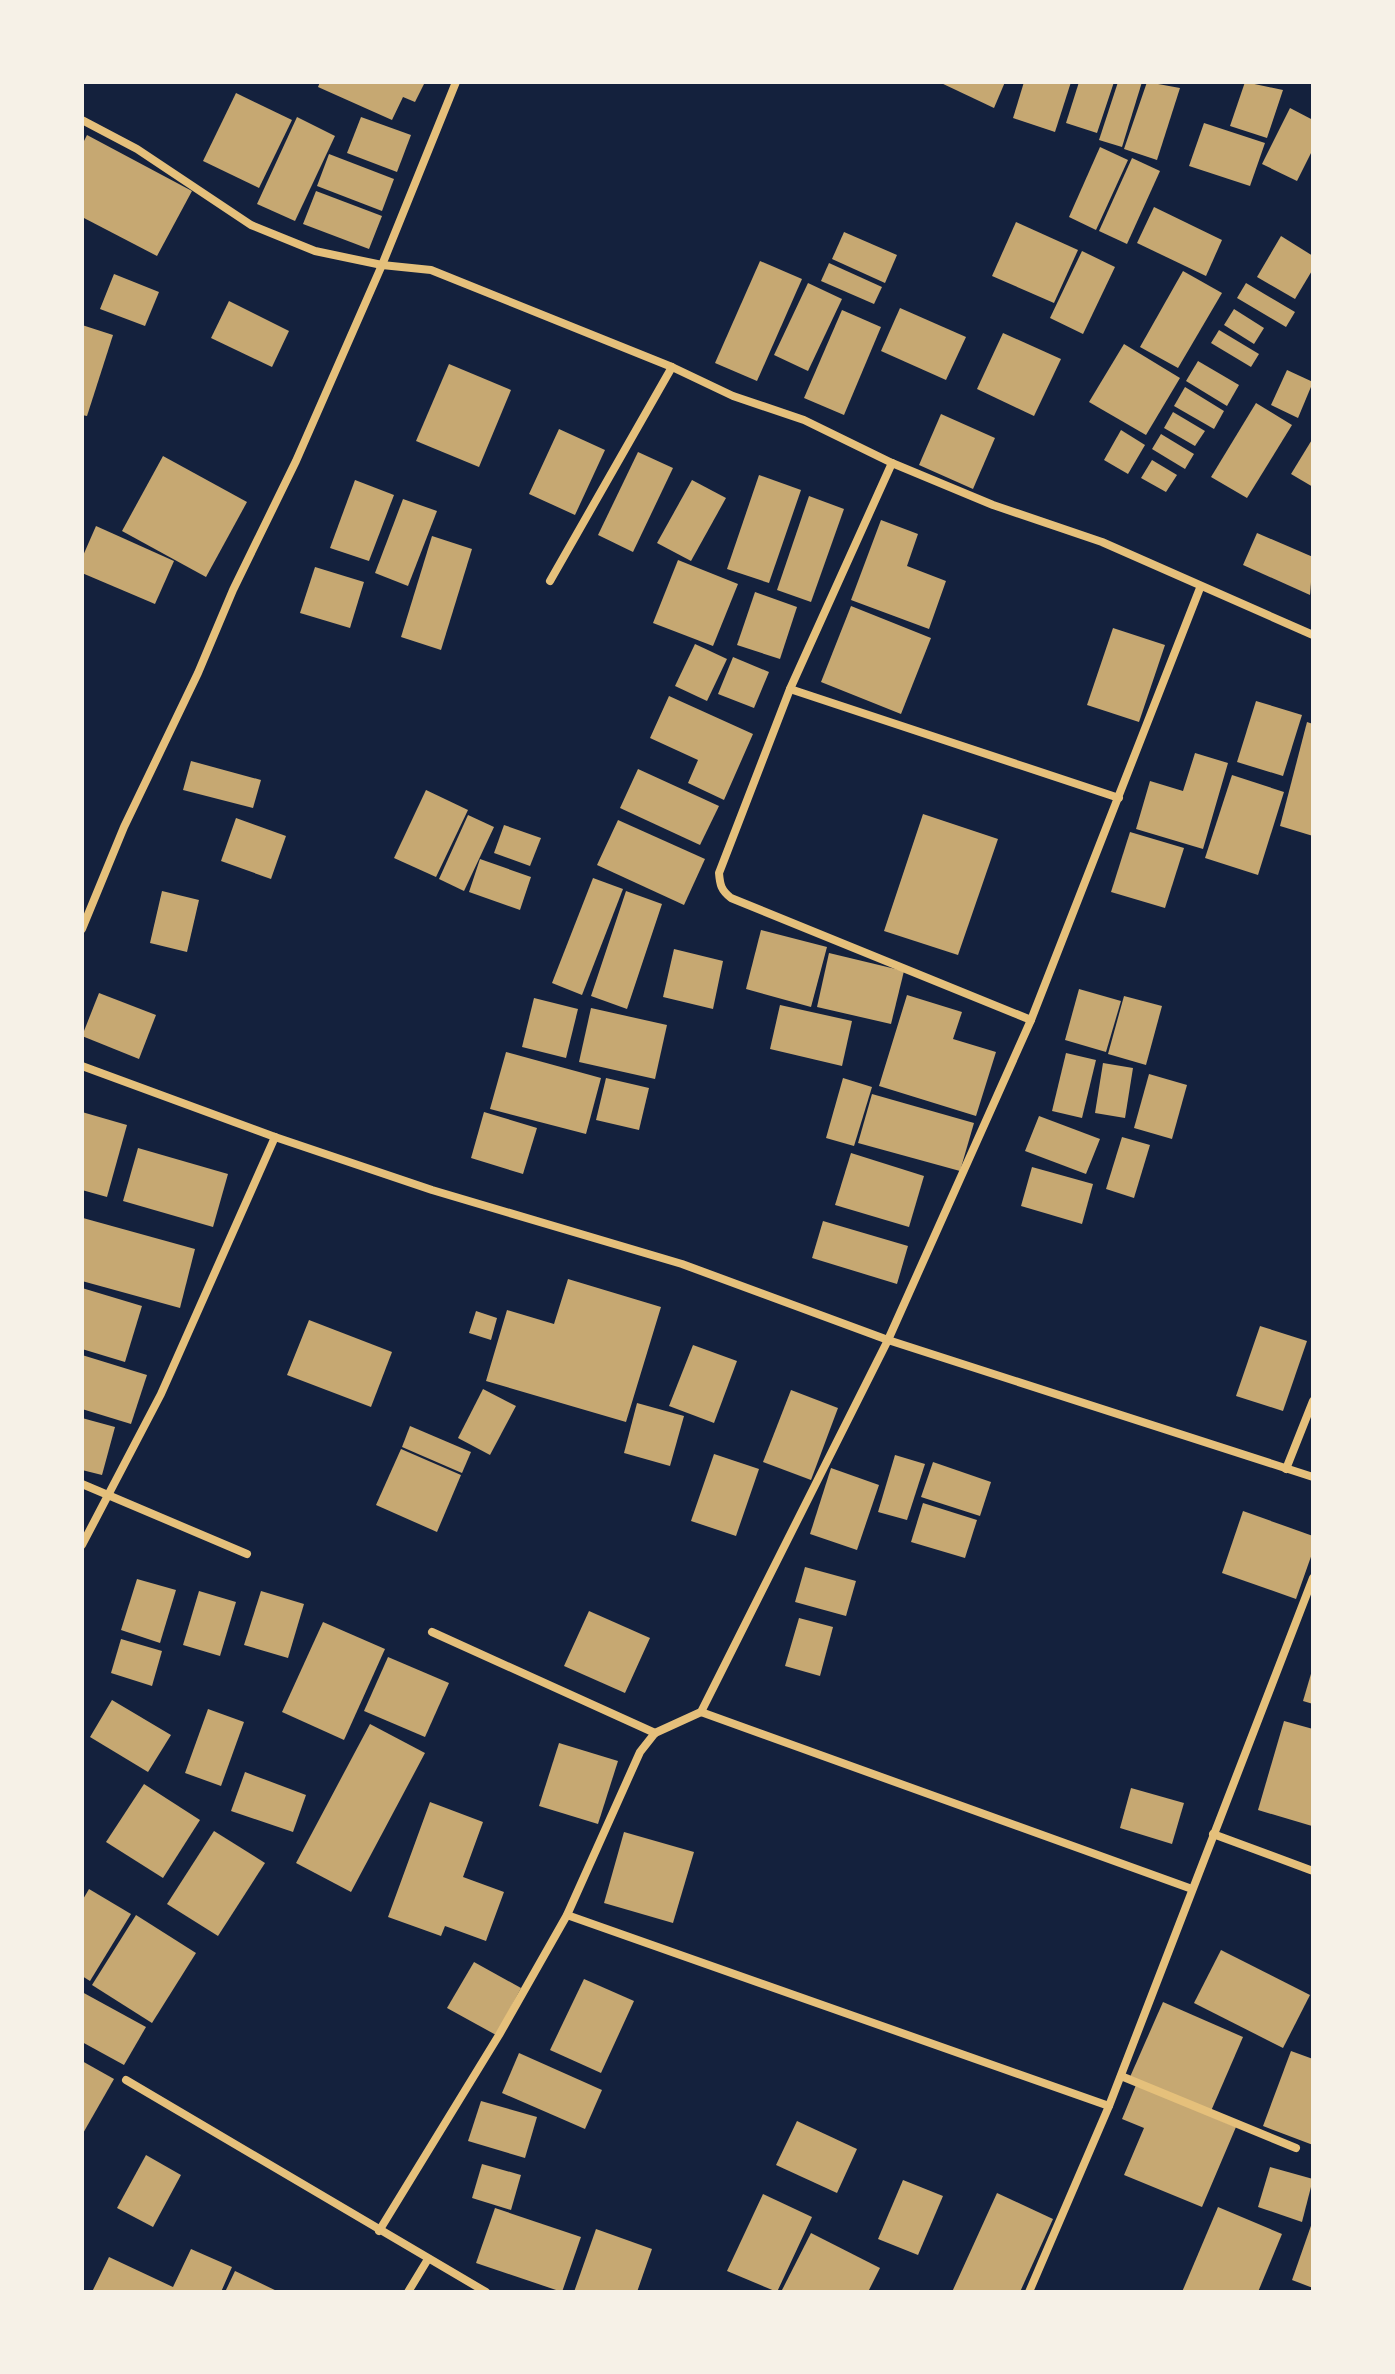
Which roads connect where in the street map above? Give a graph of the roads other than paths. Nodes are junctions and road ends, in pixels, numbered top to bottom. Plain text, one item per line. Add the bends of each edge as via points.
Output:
1 (456, 82) edge
2 (82, 120) edge
3 (382, 265) junction
4 (672, 367) junction
5 (892, 463) junction
6 (550, 581) dead end
7 (1200, 588) junction
8 (1313, 635) edge
9 (790, 689) junction
10 (1119, 798) junction
11 (82, 929) edge
12 (1031, 1020) junction
13 (82, 1066) edge
14 (275, 1137) junction
15 (888, 1340) junction
16 (1313, 1401) edge
17 (1286, 1469) junction
18 (1313, 1477) edge
19 (82, 1484) edge
20 (108, 1494) junction
21 (82, 1545) edge
22 (247, 1554) dead end
23 (1313, 1578) edge
24 (432, 1632) dead end
25 (701, 1712) junction
26 (655, 1733) junction
27 (1213, 1834) junction
28 (1313, 1871) edge
29 (1192, 1889) junction
30 (567, 1915) junction
31 (1121, 2076) junction
32 (126, 2080) dead end
33 (1109, 2106) junction
34 (1296, 2148) dead end
35 (379, 2231) junction
36 (428, 2259) junction
37 (408, 2292) edge
38 (486, 2292) edge
39 (1029, 2292) edge

1 - 3 street
2 - 3 street via 137,149 251,225 315,251
3 - 4 street via 431,270
3 - 11 street
4 - 5 street via 733,396 804,420
4 - 6 street
5 - 7 street via 1102,542
5 - 9 street
7 - 8 street
7 - 10 street
9 - 10 street
9 - 12 street via 719,873 722,891
10 - 12 street
12 - 15 street
13 - 14 street
14 - 15 street via 682,1264
14 - 20 street via 161,1394
15 - 17 street
15 - 25 street
16 - 17 street
17 - 18 street
19 - 20 street
20 - 21 street
20 - 22 street
23 - 27 street
24 - 26 street
25 - 26 street
25 - 29 street
26 - 30 street via 640,1752
27 - 28 street
27 - 29 street
29 - 31 street
30 - 33 street
30 - 35 street
31 - 33 street
31 - 34 street
32 - 35 street
33 - 39 street
35 - 36 street
36 - 37 street
36 - 38 street

